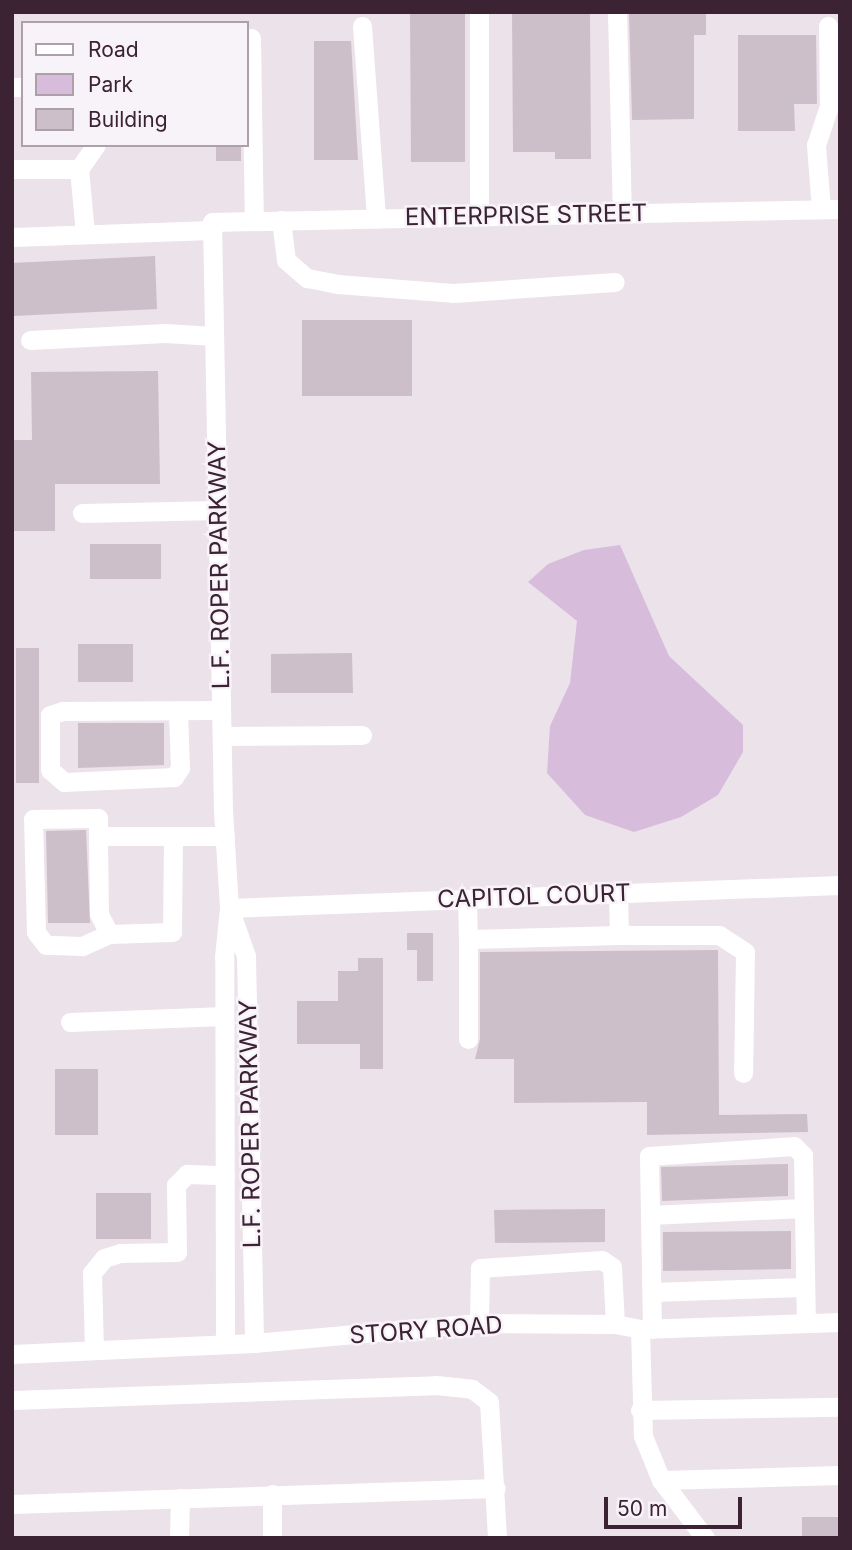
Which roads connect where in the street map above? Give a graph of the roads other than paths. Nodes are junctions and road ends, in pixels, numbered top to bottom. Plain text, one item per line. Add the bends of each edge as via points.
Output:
1 (479, 12) edge
2 (617, 12) edge
3 (362, 26) dead end
4 (828, 26) dead end
5 (251, 38) dead end
6 (95, 147) edge
7 (12, 169) edge
8 (79, 169) junction
9 (830, 209) edge
10 (622, 213) junction
11 (479, 216) junction
12 (376, 218) junction
13 (281, 220) junction
14 (254, 221) junction
15 (212, 226) junction
16 (85, 234) junction
17 (12, 237) edge
18 (615, 282) dead end
19 (214, 335) junction
20 (30, 340) dead end
21 (218, 510) junction
22 (82, 513) dead end
23 (221, 710) junction
24 (178, 711) junction
25 (362, 735) dead end
26 (222, 736) junction
27 (98, 836) junction
28 (225, 836) junction
29 (173, 837) junction
30 (840, 885) edge
31 (618, 893) junction
32 (467, 899) junction
33 (229, 908) junction
34 (109, 934) junction
35 (619, 935) junction
36 (468, 939) junction
37 (224, 1016) junction
38 (70, 1022) dead end
39 (468, 1039) dead end
40 (743, 1073) dead end
41 (225, 1175) junction
42 (804, 1208) junction
43 (650, 1215) junction
44 (805, 1287) junction
45 (652, 1292) junction
46 (840, 1322) edge
47 (479, 1323) junction
48 (806, 1323) junction
49 (615, 1324) junction
50 (646, 1329) junction
51 (254, 1343) junction
52 (225, 1344) junction
53 (94, 1350) junction
54 (12, 1354) edge
55 (12, 1400) edge
56 (840, 1407) edge
57 (640, 1410) junction
58 (840, 1475) edge
59 (661, 1480) junction
60 (496, 1488) junction
61 (272, 1494) junction
62 (180, 1498) junction
63 (12, 1504) edge
64 (179, 1538) edge
65 (272, 1538) edge
66 (498, 1538) edge
67 (705, 1538) edge

1 - 11 street
2 - 10 street
3 - 12 street
4 - 9 street via 828,106 816,145
5 - 14 street
6 - 8 street
7 - 8 street
8 - 16 street
9 - 10 street, ENTERPRISE STREET
10 - 11 street, ENTERPRISE STREET
11 - 12 street, ENTERPRISE STREET
12 - 13 street, ENTERPRISE STREET
13 - 14 street, ENTERPRISE STREET
13 - 18 street via 286,260 307,278 337,284 453,293
14 - 15 street, ENTERPRISE STREET
15 - 16 street, ENTERPRISE STREET
15 - 19 street, L.F. ROPER PARKWAY
16 - 17 street, ENTERPRISE STREET
19 - 20 street
19 - 21 street, L.F. ROPER PARKWAY
21 - 22 street
21 - 23 street, L.F. ROPER PARKWAY
23 - 24 street
23 - 26 street, L.F. ROPER PARKWAY
24 - 24 street via 50,715 50,770 64,782 174,777 180,768
25 - 26 street
26 - 28 street, L.F. ROPER PARKWAY
27 - 29 street
27 - 34 street via 99,914
27 - 34 street via 98,818 33,819 36,932 46,945 82,946
28 - 29 street
28 - 33 street, L.F. ROPER PARKWAY
29 - 34 street via 172,932
30 - 31 street, CAPITOL COURT
31 - 32 street, CAPITOL COURT
31 - 35 street
32 - 33 street, CAPITOL COURT
32 - 36 street
33 - 37 street, L.F. ROPER PARKWAY
33 - 51 street, L.F. ROPER PARKWAY via 246,956
35 - 36 street
35 - 40 street via 719,934 744,952
36 - 39 street
37 - 38 street
37 - 41 street, L.F. ROPER PARKWAY
41 - 52 street, L.F. ROPER PARKWAY
41 - 53 street via 187,1174 176,1185 177,1252 120,1253 104,1258 92,1273
42 - 43 street
42 - 43 street via 803,1155 794,1146 655,1153 649,1156
42 - 44 street
43 - 45 street
44 - 45 street
44 - 48 street
45 - 50 street
46 - 48 street, STORY ROAD
47 - 49 street, STORY ROAD
47 - 49 street via 480,1268 602,1260 612,1266
47 - 51 street, STORY ROAD
48 - 50 street, STORY ROAD
49 - 50 street, STORY ROAD
50 - 57 street
51 - 52 street, STORY ROAD
52 - 53 street, STORY ROAD
53 - 54 street, STORY ROAD
55 - 60 street via 436,1385 472,1389 489,1402
56 - 57 street
57 - 59 street via 643,1436
58 - 59 street
59 - 67 street
60 - 61 street
60 - 66 street
61 - 62 street
61 - 65 street
62 - 63 street
62 - 64 street

